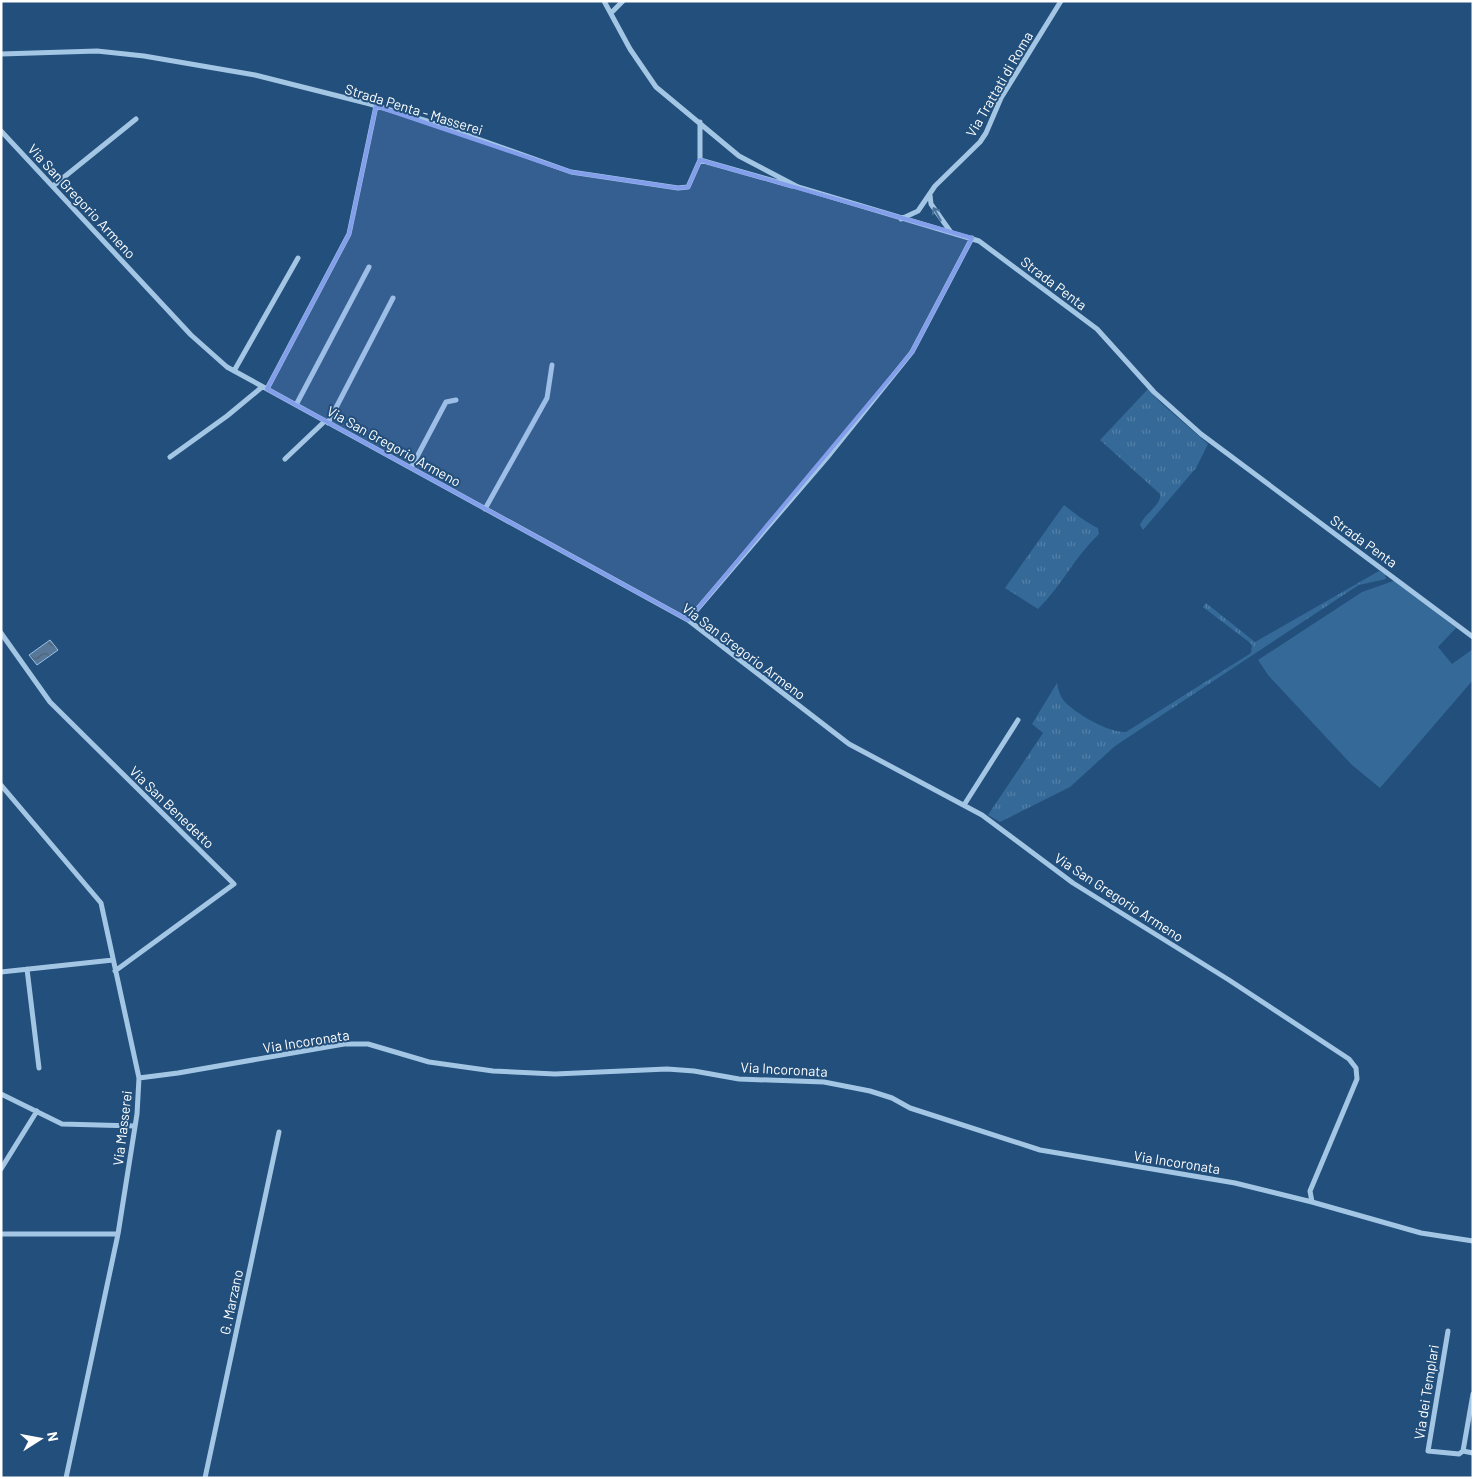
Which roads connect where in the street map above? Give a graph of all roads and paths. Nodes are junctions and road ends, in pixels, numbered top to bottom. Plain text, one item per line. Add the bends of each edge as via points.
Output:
1 (604, 1) edge
2 (623, 1) edge
3 (1061, 1) edge
4 (611, 14) junction
5 (1, 54) edge
6 (376, 106) junction
7 (136, 119) dead end
8 (700, 122) junction
9 (1, 131) edge
10 (700, 160) junction
11 (53, 186) junction
12 (798, 187) junction
13 (930, 194) junction
14 (901, 219) junction
15 (950, 231) junction
16 (972, 238) junction
17 (298, 258) dead end
18 (369, 267) dead end
19 (393, 298) dead end
20 (552, 365) dead end
21 (234, 371) junction
22 (264, 388) junction
23 (456, 400) dead end
24 (296, 405) junction
25 (326, 422) junction
26 (170, 457) dead end
27 (285, 458) dead end
28 (411, 468) junction
29 (485, 509) junction
30 (688, 620) junction
31 (1, 633) edge
32 (1473, 637) edge
33 (1018, 720) dead end
34 (1, 785) edge
35 (964, 805) junction
36 (113, 960) junction
37 (27, 969) junction
38 (115, 970) junction
39 (1, 972) edge
40 (39, 1068) dead end
41 (138, 1078) junction
42 (1, 1094) edge
43 (38, 1111) junction
44 (135, 1126) junction
45 (279, 1132) dead end
46 (1, 1169) edge
47 (1312, 1202) junction
48 (1, 1234) edge
49 (118, 1234) junction
50 (1473, 1241) edge
51 (1448, 1331) dead end
52 (1473, 1394) edge
53 (1463, 1452) junction
54 (1473, 1452) edge
55 (66, 1478) edge
56 (205, 1478) edge

1 - 4 street, Strada Penta
2 - 4 street
3 - 13 street, Via Trattati di Roma via 1001,98 980,142
4 - 8 street, Strada Penta via 656,87
5 - 6 street, Strada Penta - Masserei via 97,51 144,56 255,75
6 - 10 street, Strada Penta - Masserei via 571,172 678,188 688,186
6 - 22 street via 348,234
7 - 11 street
8 - 10 street
8 - 12 street, Strada Penta via 738,156
9 - 11 street, Via San Gregorio Armeno
10 - 12 street
11 - 21 street, Via San Gregorio Armeno via 191,335 218,361
12 - 14 street, Strada Penta
13 - 14 street, Via Trattati di Roma via 918,210
15 -> 13 street via 931,204
14 - 15 street, Strada Penta
15 - 16 street, Strada Penta
16 - 30 street via 912,352
16 - 32 street, Strada Penta via 1097,329 1154,392 1201,434
17 - 21 street
18 - 24 street
19 - 25 street
20 - 29 street via 547,398
21 - 22 street, Via San Gregorio Armeno
22 - 24 street, Via San Gregorio Armeno
22 - 26 street
23 - 28 street via 446,402
24 - 25 street, Via San Gregorio Armeno
25 - 27 street
25 - 28 street, Via San Gregorio Armeno
28 - 29 street, Via San Gregorio Armeno
29 - 30 street, Via San Gregorio Armeno
30 - 35 street, Via San Gregorio Armeno via 849,744
31 - 38 street, Via San Benedetto via 50,702 234,884
33 - 35 street
34 - 36 street, Via Masserei via 101,903
35 - 47 street, Via San Gregorio Armeno via 999,826 1073,883 1349,1059 1356,1068 1357,1079 1310,1191
36 - 37 street
36 - 38 street, Via Masserei
37 - 39 street
37 - 40 street
38 - 41 street, Via Masserei
41 - 44 street, Via Masserei
41 - 47 street, Via Incoronata via 344,1044 368,1044 429,1062 493,1072 564,1074 643,1069 694,1071 739,1079 824,1082 870,1091 910,1108 1040,1150 1235,1183
42 - 43 street
43 - 44 street via 62,1124
43 - 46 street
44 - 49 street, Via Masserei
45 - 56 street, G. Marzano
47 - 50 street, Via Incoronata via 1421,1233
48 - 49 street
49 - 55 street, Via Masserei
51 - 53 street, Via dei Templari via 1428,1451
52 - 53 street
53 - 54 street

